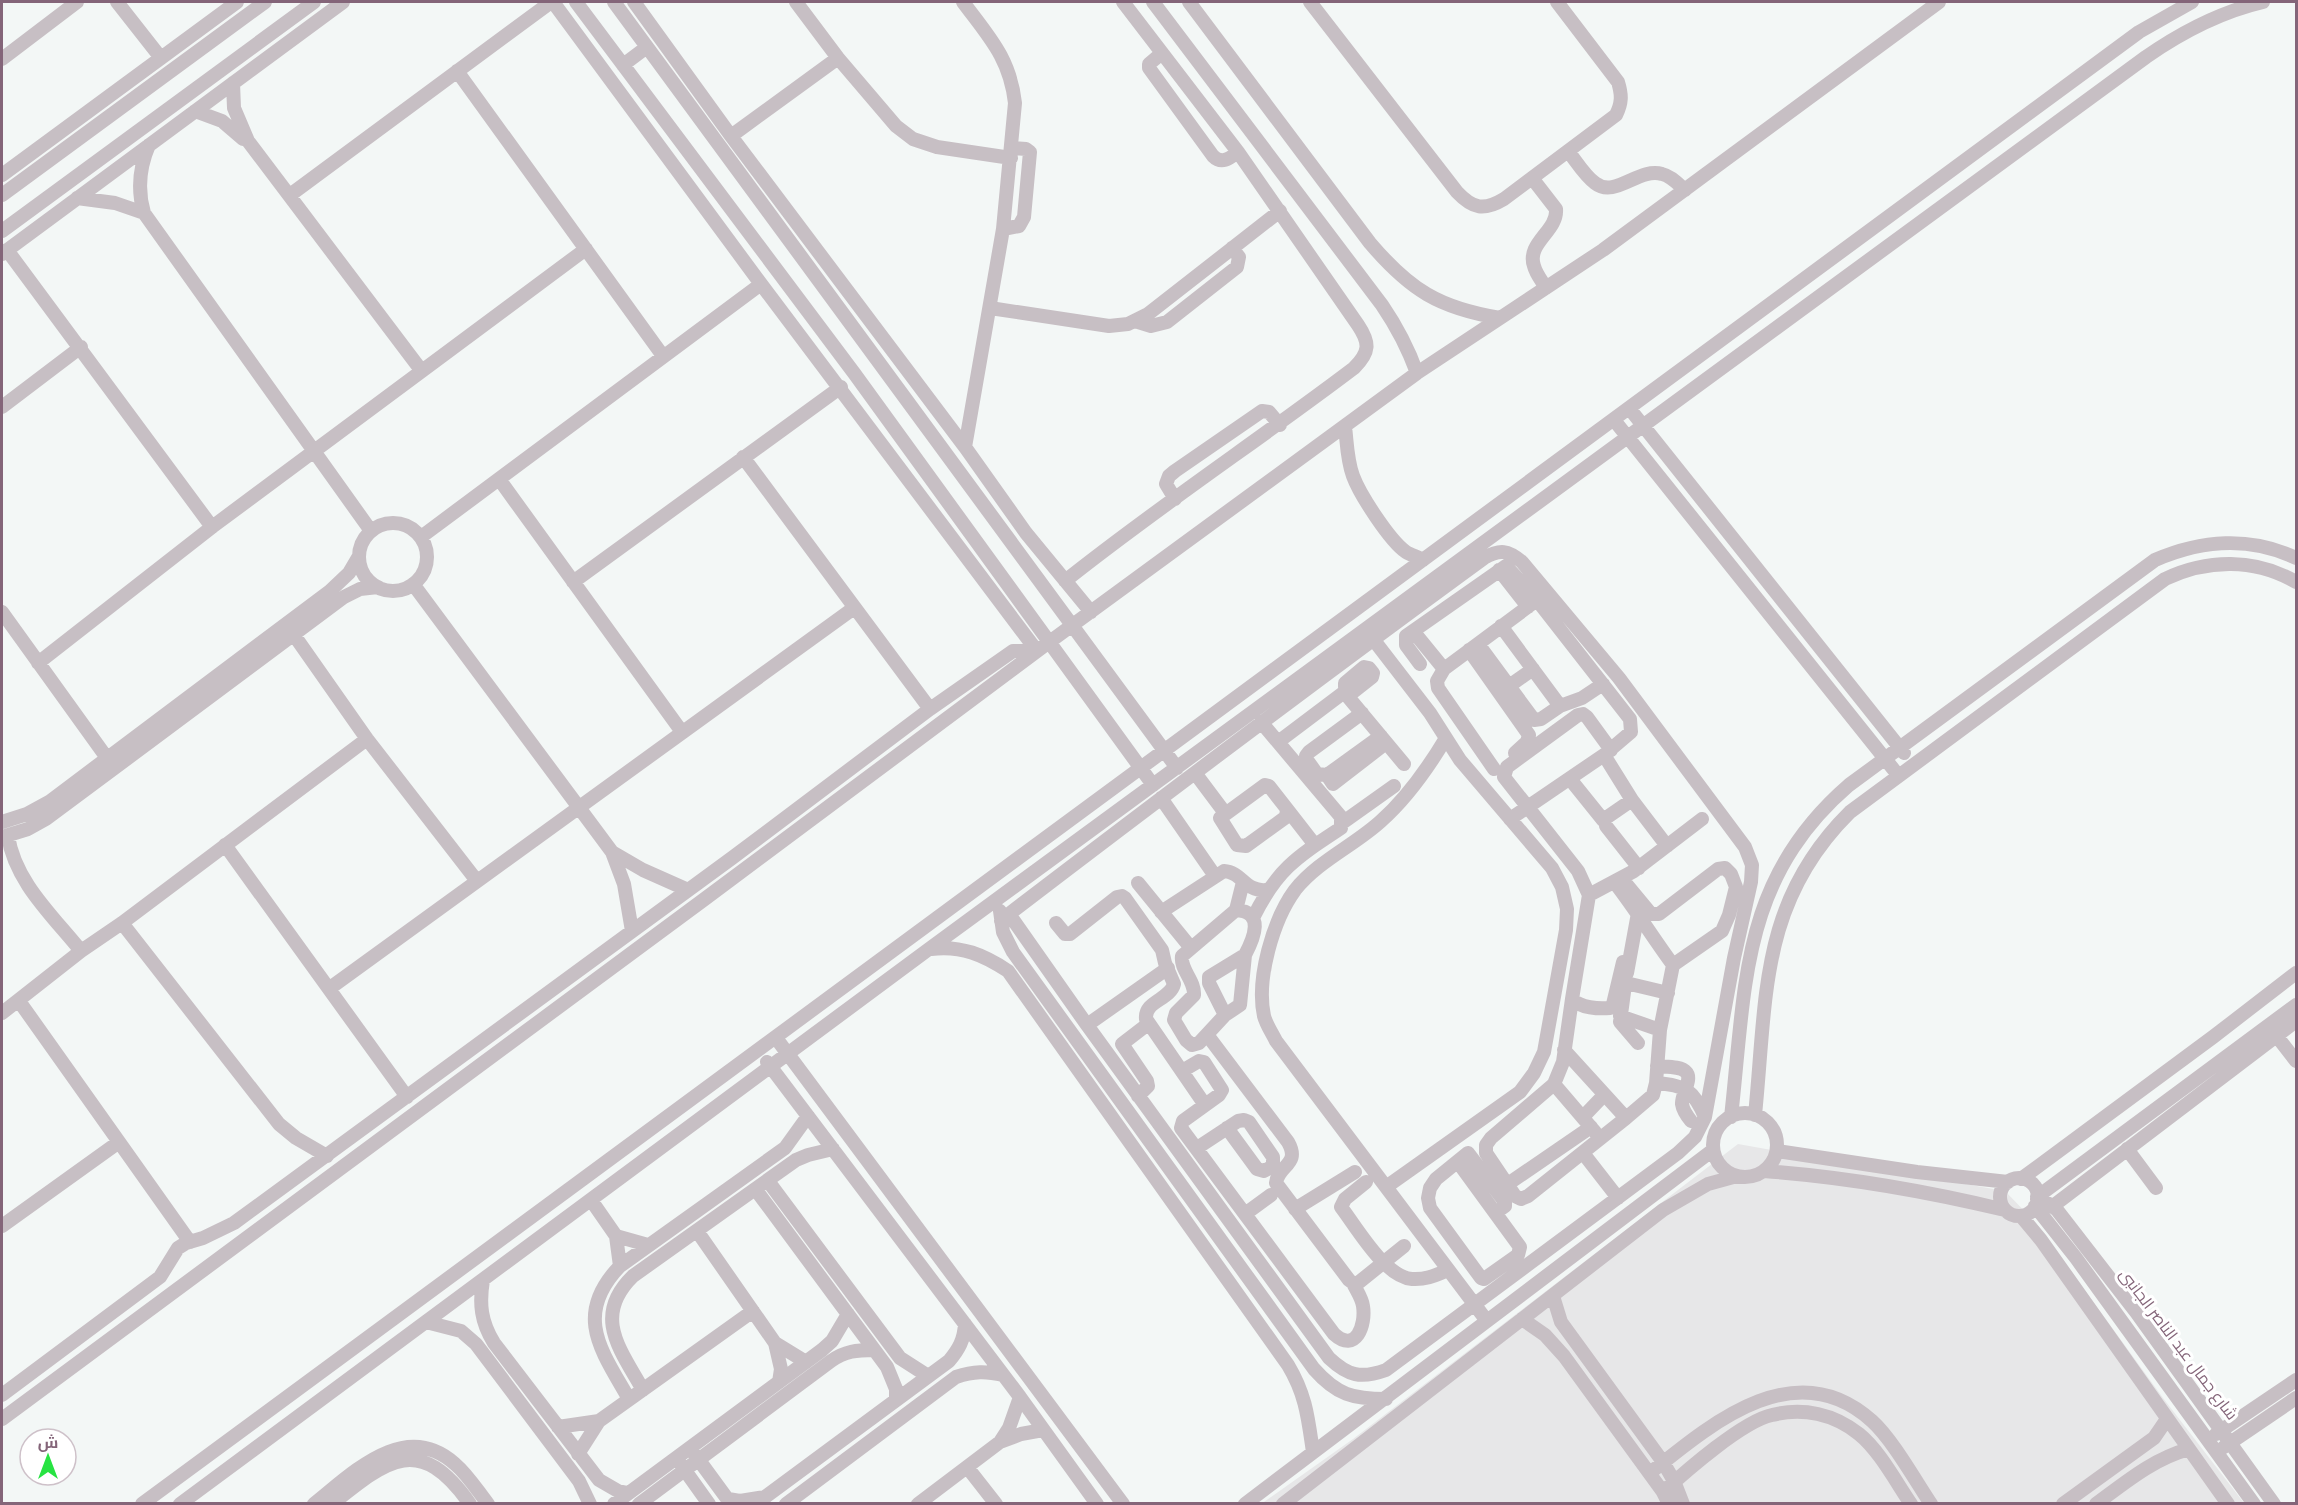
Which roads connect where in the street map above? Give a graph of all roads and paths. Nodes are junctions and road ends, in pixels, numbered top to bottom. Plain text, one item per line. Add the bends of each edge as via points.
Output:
1 (77, 2) edge
2 (117, 2) edge
3 (237, 2) edge
4 (265, 2) edge
5 (314, 2) edge
6 (343, 2) edge
7 (552, 2) edge
8 (576, 2) edge
9 (614, 2) edge
10 (634, 2) edge
11 (796, 2) edge
12 (963, 2) edge
13 (1123, 2) edge
14 (1153, 2) edge
15 (1189, 2) edge
16 (1310, 2) edge
17 (1557, 2) edge
18 (1939, 2) edge
19 (2192, 2) edge
20 (2263, 2) edge
21 (647, 47) junction
22 (1162, 53) junction
23 (161, 58) junction
24 (838, 58) junction
25 (2, 59) edge
26 (623, 65) junction
27 (457, 71) junction
28 (233, 83) junction
29 (195, 111) junction
30 (731, 136) junction
31 (248, 141) junction
32 (149, 145) junction
33 (1568, 151) junction
34 (1238, 152) junction
35 (1011, 153) junction
36 (2, 175) edge
37 (1532, 178) junction
38 (1685, 190) junction
39 (2, 195) edge
40 (290, 195) junction
41 (77, 198) junction
42 (1280, 211) junction
43 (144, 213) junction
44 (1003, 229) junction
45 (2, 231) edge
46 (586, 249) junction
47 (4, 252) edge
48 (761, 284) junction
49 (1546, 288) junction
50 (990, 308) junction
51 (1500, 318) junction
52 (81, 347) junction
53 (663, 356) junction
54 (421, 370) junction
55 (1417, 373) junction
56 (841, 387) junction
57 (2, 408) edge
58 (1629, 408) junction
59 (1614, 420) junction
60 (1280, 425) junction
61 (1643, 425) junction
62 (1345, 426) junction
63 (1628, 437) junction
64 (965, 447) junction
65 (313, 451) junction
66 (743, 457) junction
67 (499, 479) junction
68 (1174, 499) junction
69 (212, 527) junction
70 (371, 531) junction
71 (421, 537) junction
72 (359, 556) junction
73 (2296, 558) edge
74 (1423, 560) junction
75 (1065, 581) junction
76 (573, 582) junction
77 (2296, 582) edge
78 (413, 584) junction
79 (378, 587) junction
80 (1532, 603) junction
81 (854, 608) junction
82 (2, 612) edge
83 (1091, 612) junction
84 (1073, 625) junction
85 (1501, 626) junction
86 (1413, 631) junction
87 (294, 635) junction
88 (1373, 639) junction
89 (1042, 647) junction
90 (1474, 647) junction
91 (38, 663) junction
92 (1420, 663) dead end
93 (1444, 669) junction
94 (1533, 669) junction
95 (1603, 684) junction
96 (1509, 686) junction
97 (1582, 698) junction
98 (1560, 706) junction
99 (930, 709) junction
100 (1362, 713) junction
101 (1261, 722) junction
102 (682, 732) junction
103 (1446, 738) junction
104 (367, 739) junction
105 (1383, 739) junction
106 (1278, 742) junction
107 (1899, 748) junction
108 (1164, 750) junction
109 (1611, 750) junction
110 (107, 758) junction
111 (1884, 759) junction
112 (1404, 764) dead end
113 (1913, 764) junction
114 (1141, 768) junction
115 (1177, 768) junction
116 (1494, 769) junction
117 (1195, 773) junction
118 (1898, 775) junction
119 (1567, 780) junction
120 (1477, 781) junction
121 (1153, 785) junction
122 (1394, 786) dead end
123 (1161, 798) junction
124 (1632, 800) junction
125 (579, 807) junction
126 (1528, 807) junction
127 (1287, 809) junction
128 (1225, 813) junction
129 (1510, 819) junction
130 (1702, 819) dead end
131 (2, 822) edge
132 (1342, 823) junction
133 (5, 836) edge
134 (1316, 844) junction
135 (225, 845) junction
136 (1667, 846) junction
137 (612, 852) junction
138 (1637, 869) junction
139 (1215, 876) junction
140 (477, 881) junction
141 (1618, 881) junction
142 (1243, 882) junction
143 (1138, 883) dead end
144 (688, 890) junction
145 (1266, 890) junction
146 (1589, 895) junction
147 (1001, 898) junction
148 (1236, 910) junction
149 (1161, 912) junction
150 (1638, 913) junction
151 (1005, 917) junction
152 (1253, 918) junction
153 (122, 923) junction
154 (1056, 923) dead end
155 (632, 931) junction
156 (1191, 948) junction
157 (929, 949) junction
158 (81, 951) junction
159 (1245, 955) junction
160 (1020, 962) junction
161 (1623, 962) dead end
162 (1673, 965) junction
163 (1168, 968) junction
164 (1008, 971) junction
165 (2296, 973) edge
166 (1209, 983) junction
167 (1626, 983) junction
168 (330, 988) junction
169 (1194, 990) junction
170 (1136, 991) junction
171 (1668, 993) junction
172 (1572, 999) junction
173 (19, 1001) junction
174 (2296, 1005) edge
175 (1148, 1008) junction
176 (2, 1013) edge
177 (1225, 1015) junction
178 (1620, 1016) junction
179 (2291, 1024) edge
180 (1087, 1025) junction
181 (1150, 1027) junction
182 (1660, 1030) junction
183 (2273, 1030) junction
184 (1208, 1036) junction
185 (2213, 1037) junction
186 (776, 1038) junction
187 (1638, 1043) dead end
188 (1564, 1050) junction
189 (758, 1051) junction
190 (788, 1055) junction
191 (2232, 1061) junction
192 (2296, 1061) edge
193 (1658, 1066) junction
194 (771, 1068) junction
195 (1182, 1071) junction
196 (1656, 1083) junction
197 (1554, 1084) junction
198 (1685, 1089) junction
199 (1604, 1095) junction
200 (1138, 1096) junction
201 (407, 1097) junction
202 (1205, 1105) junction
203 (1755, 1115) junction
204 (808, 1116) junction
205 (1705, 1117) junction
206 (1731, 1117) junction
207 (1626, 1118) junction
208 (1691, 1121) dead end
209 (1587, 1122) junction
210 (1227, 1128) dead end
211 (1601, 1138) junction
212 (119, 1142) junction
213 (1197, 1148) junction
214 (833, 1149) junction
215 (2127, 1149) junction
216 (1713, 1150) junction
217 (1777, 1151) junction
218 (1582, 1153) junction
219 (327, 1156) junction
220 (1458, 1162) junction
221 (1355, 1172) dead end
222 (1764, 1172) junction
223 (1737, 1176) junction
224 (2015, 1180) junction
225 (768, 1181) junction
226 (1366, 1182) dead end
227 (1386, 1187) junction
228 (1502, 1188) junction
229 (2156, 1188) dead end
230 (756, 1190) junction
231 (1271, 1195) dead end
232 (1618, 1198) junction
233 (591, 1200) junction
234 (2036, 1201) junction
235 (2053, 1206) junction
236 (1294, 1209) junction
237 (2005, 1210) junction
238 (1496, 1213) junction
239 (1245, 1214) junction
240 (2021, 1216) junction
241 (2, 1226) edge
242 (697, 1231) junction
243 (616, 1236) junction
244 (190, 1242) junction
245 (648, 1245) junction
246 (1404, 1246) dead end
247 (1384, 1263) junction
248 (620, 1266) junction
249 (1448, 1270) junction
250 (483, 1280) junction
251 (1353, 1283) junction
252 (1553, 1296) junction
253 (1475, 1306) junction
254 (753, 1311) junction
255 (848, 1314) junction
256 (1522, 1319) junction
257 (1487, 1321) junction
258 (426, 1322) junction
259 (965, 1324) junction
260 (775, 1343) junction
261 (874, 1350) junction
262 (900, 1358) junction
263 (806, 1362) junction
264 (887, 1367) junction
265 (1003, 1375) junction
266 (928, 1376) junction
267 (2296, 1380) edge
268 (779, 1382) junction
269 (643, 1390) junction
270 (2, 1395) edge
271 (1020, 1396) junction
272 (2296, 1398) edge
273 (629, 1399) junction
274 (1386, 1399) junction
275 (896, 1400) junction
276 (2, 1419) edge
277 (2167, 1419) junction
278 (599, 1421) junction
279 (558, 1427) junction
280 (1043, 1430) junction
281 (2222, 1430) junction
282 (2207, 1439) junction
283 (1000, 1442) junction
284 (2231, 1442) junction
285 (838, 1443) junction
286 (2189, 1449) junction
287 (1312, 1452) junction
288 (2217, 1452) junction
289 (694, 1453) junction
290 (578, 1454) junction
291 (848, 1457) junction
292 (1663, 1462) junction
293 (680, 1464) junction
294 (967, 1467) junction
295 (592, 1472) junction
296 (1650, 1473) junction
297 (579, 1482) junction
298 (1674, 1482) junction
299 (202, 1487) junction
300 (628, 1493) junction
301 (1666, 1498) edge
302 (729, 1501) edge
303 (142, 1503) edge
304 (180, 1503) edge
305 (200, 1503) edge
306 (314, 1503) edge
307 (332, 1503) edge
308 (470, 1503) edge
309 (488, 1503) edge
310 (591, 1503) edge
311 (614, 1503) edge
312 (639, 1503) edge
313 (709, 1503) edge
314 (786, 1503) edge
315 (918, 1503) edge
316 (996, 1503) edge
317 (1097, 1503) edge
318 (1123, 1503) edge
319 (1245, 1503) edge
320 (1283, 1503) edge
321 (1683, 1503) edge
322 (1911, 1503) edge
323 (1931, 1503) edge
324 (2063, 1503) edge
325 (2096, 1503) edge
326 (2228, 1503) edge
327 (2254, 1503) edge
328 (2274, 1503) edge

1 - 25 street
2 - 23 street
3 - 23 street
4 - 39 street
5 - 45 street
6 - 28 street
7 - 27 street
7 - 48 street
8 - 26 street
9 - 21 street
10 - 30 street
11 - 24 street
12 - 35 street via 1007,66 1015,104
13 - 22 street
14 - 55 street via 1387,312
15 - 51 street via 1389,266 1440,302 1469,313
16 - 37 street via 1466,202 1492,206
17 - 33 street via 1618,82 1622,93 1616,115
18 - 38 street
19 - 58 street via 2139,32
20 - 61 street via 2215,17 2162,46
21 - 26 street
21 - 84 street
22 - 34 street
22 - 34 street via 1149,68 1216,159 1225,160
23 - 36 street
24 - 30 street
24 - 35 street via 913,139 938,147
26 - 89 street via 854,373
27 - 40 street
27 - 46 street
28 - 29 street
28 - 31 street via 234,108
29 - 31 street via 222,121
29 - 32 street
30 - 64 street
31 - 40 street
32 - 41 street
32 - 43 street via 140,179
33 - 37 street
33 - 38 street via 1600,186 1615,186 1653,172 1671,178
34 - 42 street
35 - 44 street
35 - 44 street via 1026,149 1030,152 1024,217 1019,226
37 - 49 street via 1556,209 1532,260
38 - 49 street
40 - 54 street
41 - 43 street via 115,203
41 - 47 street
42 - 50 street via 1135,321 1109,326
42 - 60 street via 1368,345 1364,358 1354,368
43 - 65 street
44 - 50 street
46 - 53 street
46 - 54 street
47 - 52 street
48 - 53 street
48 - 56 street
49 - 51 street
50 - 64 street
51 - 55 street
52 - 57 street
52 - 69 street
53 - 67 street
54 - 65 street
55 - 62 street
56 - 66 street
56 - 89 street
58 - 59 street
58 - 61 street
59 - 63 street
59 - 74 street
60 - 68 street
60 - 68 street via 1269,412 1262,411 1211,446 1169,476 1166,484
61 - 63 street
61 - 107 street
62 - 74 street via 1353,478 1385,528 1405,551
62 - 83 street
63 - 111 street
63 - 115 street
64 - 75 street
65 - 69 street
65 - 70 street
66 - 76 street
66 - 81 street
67 - 71 street
67 - 76 street
68 - 75 street
69 - 91 street
70 - 71 street via 397,523
70 - 72 street via 364,538
71 - 78 street via 427,550 426,566
72 - 79 street via 364,574
72 - 110 street via 349,573 330,591
73 - 107 street via 2260,546 2230,543 2192,547 2155,560
74 - 108 street
75 - 83 street
76 - 102 street
77 - 113 street via 2269,570 2230,564 2203,566 2171,576
78 - 79 street via 396,591
78 - 125 street
79 - 87 street via 351,593
80 - 85 street
80 - 86 street via 1499,570
80 - 95 street
81 - 99 street
81 - 102 street
82 - 91 street
83 - 84 street
84 - 89 street
84 - 108 street
85 - 90 street
85 - 94 street
86 - 92 street via 1406,636 1406,645
86 - 93 street
87 - 104 street
87 - 133 street via 46,819
88 - 101 street
88 - 103 street
88 - 205 street via 1484,558 1497,551 1511,553 1619,678 1745,847 1752,865 1751,882
89 - 99 street via 1013,651
89 - 114 street
89 - 276 street
90 - 93 street
90 - 96 street
90 - 116 street via 1529,735 1523,747
91 - 110 street
93 - 116 street via 1437,681 1438,688
94 - 96 street
94 - 98 street
95 - 97 street
95 - 109 street via 1630,719 1631,732
96 - 98 street via 1534,720
97 - 98 street
97 - 109 street
99 - 144 street
100 - 105 street
100 - 105 street via 1306,756 1317,774 1326,776 1333,784
100 - 106 street via 1346,691
101 - 106 street
101 - 117 street
102 - 125 street
103 - 120 street
103 - 227 street via 1429,765 1382,820 1296,889 1270,943 1261,992 1264,1018 1276,1041
104 - 135 street
104 - 140 street
105 - 112 street
106 - 132 street
107 - 111 street
107 - 113 street
108 - 114 street
108 - 115 street
109 - 119 street
109 - 124 street
109 - 126 street via 1587,717 1578,715 1506,767 1504,777
110 - 131 street via 38,808
111 - 118 street
111 - 206 street via 1822,810 1788,853 1772,884 1750,956
113 - 118 street
114 - 121 street
114 - 186 street
115 - 121 street
116 - 120 street
117 - 123 street
117 - 128 street
118 - 203 street via 1863,801 1826,837 1790,894 1770,960
119 - 124 street via 1603,820
119 - 126 street
119 - 138 street
120 - 129 street
121 - 147 street
122 - 132 street
123 - 139 street
123 - 151 street
124 - 136 street
125 - 137 street
125 - 140 street
126 - 129 street
126 - 146 street via 1578,871
127 - 128 street via 1265,785
127 - 128 street via 1286,817 1246,846 1237,844 1221,822
127 - 134 street
129 - 227 street via 1552,868 1567,909 1544,1052 1520,1092
130 - 136 street
132 - 134 street via 1341,828
133 - 158 street via 21,876
134 - 145 street
135 - 153 street
135 - 168 street
136 - 138 street
137 - 144 street
137 - 155 street via 624,884
138 - 141 street
139 - 142 street via 1228,871
139 - 149 street
140 - 168 street
141 - 146 street
141 - 150 street
141 - 162 street via 1651,914 1659,914 1718,869 1725,868 1731,874 1736,887 1722,931
142 - 145 street via 1254,890
142 - 148 street
143 - 149 street
144 - 155 street
145 - 152 street
146 - 172 street
147 - 151 street
147 - 157 street
148 - 152 street via 1246,911
148 - 156 street
149 - 156 street
150 - 162 street
150 - 167 street
151 - 160 street via 1007,942
151 - 180 street
152 - 159 street via 1253,939
153 - 158 street
153 - 219 street via 279,1124
154 - 163 street via 1065,934 1070,934 1124,896 1162,950
155 - 201 street
156 - 169 street via 1181,960
157 - 164 street via 965,950
157 - 190 street
158 - 173 street
159 - 166 street via 1213,973
159 - 177 street via 1240,1005
160 - 164 street
160 - 274 street via 1314,1369 1344,1394
161 - 172 street via 1610,1008 1582,1005
162 - 171 street
163 - 170 street
163 - 175 street via 1174,988
164 - 287 street via 1288,1365 1304,1396
165 - 185 street
166 - 169 street
166 - 177 street
167 - 171 street
167 - 178 street
168 - 201 street
169 - 184 street via 1174,1020 1192,1046
170 - 175 street
170 - 180 street
171 - 182 street
172 - 188 street
173 - 176 street
173 - 212 street
174 - 179 street
175 - 181 street via 1145,1015
177 - 184 street
178 - 182 street
178 - 187 street via 1623,1027
179 - 183 street
180 - 200 street
181 - 195 street
181 - 200 street via 1122,1044 1147,1081 1148,1086
182 - 193 street
183 - 191 street
183 - 192 street
184 - 236 street via 1293,1151 1276,1183
185 - 191 street
185 - 224 street
186 - 189 street
186 - 190 street
188 - 197 street
188 - 199 street
189 - 194 street
189 - 303 street
190 - 194 street
190 - 318 street
191 - 215 street
191 - 234 street
193 - 196 street
193 - 198 street via 1687,1072
194 - 204 street
194 - 233 street
195 - 202 street
195 - 202 street via 1199,1061 1206,1063 1222,1090
196 - 198 street
196 - 207 street via 1653,1095
197 - 209 street
197 - 228 street via 1486,1145
198 - 205 street via 1697,1098
198 - 208 street via 1682,1104
199 - 207 street
199 - 209 street
200 - 253 street via 1340,1369 1355,1375 1386,1370
201 - 219 street
202 - 213 street via 1180,1125
203 - 206 street
203 - 217 street via 1770,1125
204 - 214 street
204 - 245 street via 785,1148
205 - 232 street via 1695,1137 1678,1153
206 - 216 street via 1717,1131
207 - 211 street
209 - 211 street
209 - 228 street
210 - 213 street
211 - 218 street
212 - 241 street
212 - 244 street
213 - 239 street
214 - 225 street via 796,1160
214 - 259 street
215 - 229 street
215 - 235 street
216 - 223 street via 1721,1167
216 - 257 street
217 - 222 street
217 - 224 street via 1917,1172
218 - 228 street via 1528,1196 1521,1199
218 - 232 street
219 - 244 street via 234,1223
220 - 228 street via 1468,1153
220 - 238 street
220 - 238 street via 1430,1188 1430,1209 1484,1279 1520,1251
221 - 236 street
222 - 223 street
222 - 237 street via 1828,1177
223 - 252 street via 1685,1196
224 - 234 street via 2032,1185
224 - 237 street via 2001,1192
225 - 230 street
225 - 262 street
226 - 247 street via 1341,1207
227 - 249 street
228 - 238 street via 1505,1206
230 - 242 street
230 - 255 street
231 - 239 street
232 - 253 street
233 - 243 street
233 - 250 street
234 - 235 street, شارع جمال عبد الناصر الجانبى
234 - 240 street via 2032,1211
234 - 282 street
235 - 281 street, شارع جمال عبد الناصر الجانبى
236 - 251 street
237 - 240 street
239 - 251 street via 1341,1340 1350,1341 1358,1336 1364,1320 1363,1303
240 - 277 street
242 - 254 street
242 - 269 street via 633,1276 614,1302 613,1334
243 - 245 street
243 - 248 street
244 - 270 street via 178,1248 160,1277
245 - 248 street
246 - 247 street
247 - 249 street via 1410,1279 1430,1278
247 - 251 street
248 - 273 street via 598,1296 594,1317 600,1347
249 - 253 street
250 - 258 street
250 - 279 street via 480,1310 488,1333
252 - 256 street
252 - 292 street via 1566,1329
253 - 257 street
254 - 260 street
254 - 269 street
255 - 261 street
255 - 263 street via 832,1341
256 - 296 street via 1545,1335 1564,1356
256 - 320 street
257 - 274 street
258 - 297 street via 452,1327 469,1337
258 - 299 street
259 - 265 street
259 - 266 street via 958,1351
260 - 263 street
260 - 268 street via 781,1369
261 - 264 street
261 - 289 street via 843,1353
262 - 264 street
262 - 266 street
263 - 268 street
264 - 275 street
265 - 271 street
265 - 291 street via 987,1371 957,1377
266 - 275 street
267 - 281 street
268 - 289 street
269 - 273 street
271 - 280 street
271 - 283 street
272 - 284 street
273 - 278 street
274 - 287 street
275 - 285 street
277 - 286 street
277 - 324 street via 2154,1438
278 - 279 street
278 - 290 street
279 - 290 street
280 - 283 street
280 - 317 street
281 - 282 street
281 - 284 street, شارع جمال عبد الناصر الجانبى
282 - 288 street
283 - 294 street
284 - 288 street
284 - 328 street, شارع جمال عبد الناصر الجانبى
285 - 291 street
285 - 302 street via 765,1497
286 - 325 street via 2151,1464
286 - 326 street
287 - 319 street
288 - 327 street
289 - 293 street
289 - 302 street
290 - 295 street
291 - 314 street
292 - 296 street
292 - 298 street
292 - 323 street via 1740,1409 1779,1395 1824,1393 1848,1403 1873,1422
293 - 300 street
293 - 312 street
293 - 313 street
294 - 315 street
294 - 316 street
295 - 297 street
295 - 300 street via 608,1487
296 - 301 street
297 - 310 street
298 - 301 street
298 - 321 street
298 - 322 street via 1744,1429 1770,1415 1800,1412 1822,1414 1861,1435
299 - 304 street
299 - 305 street
300 - 311 street
306 - 309 street via 372,1458 407,1447 431,1450 454,1463
307 - 308 street via 383,1466 416,1460 446,1473

